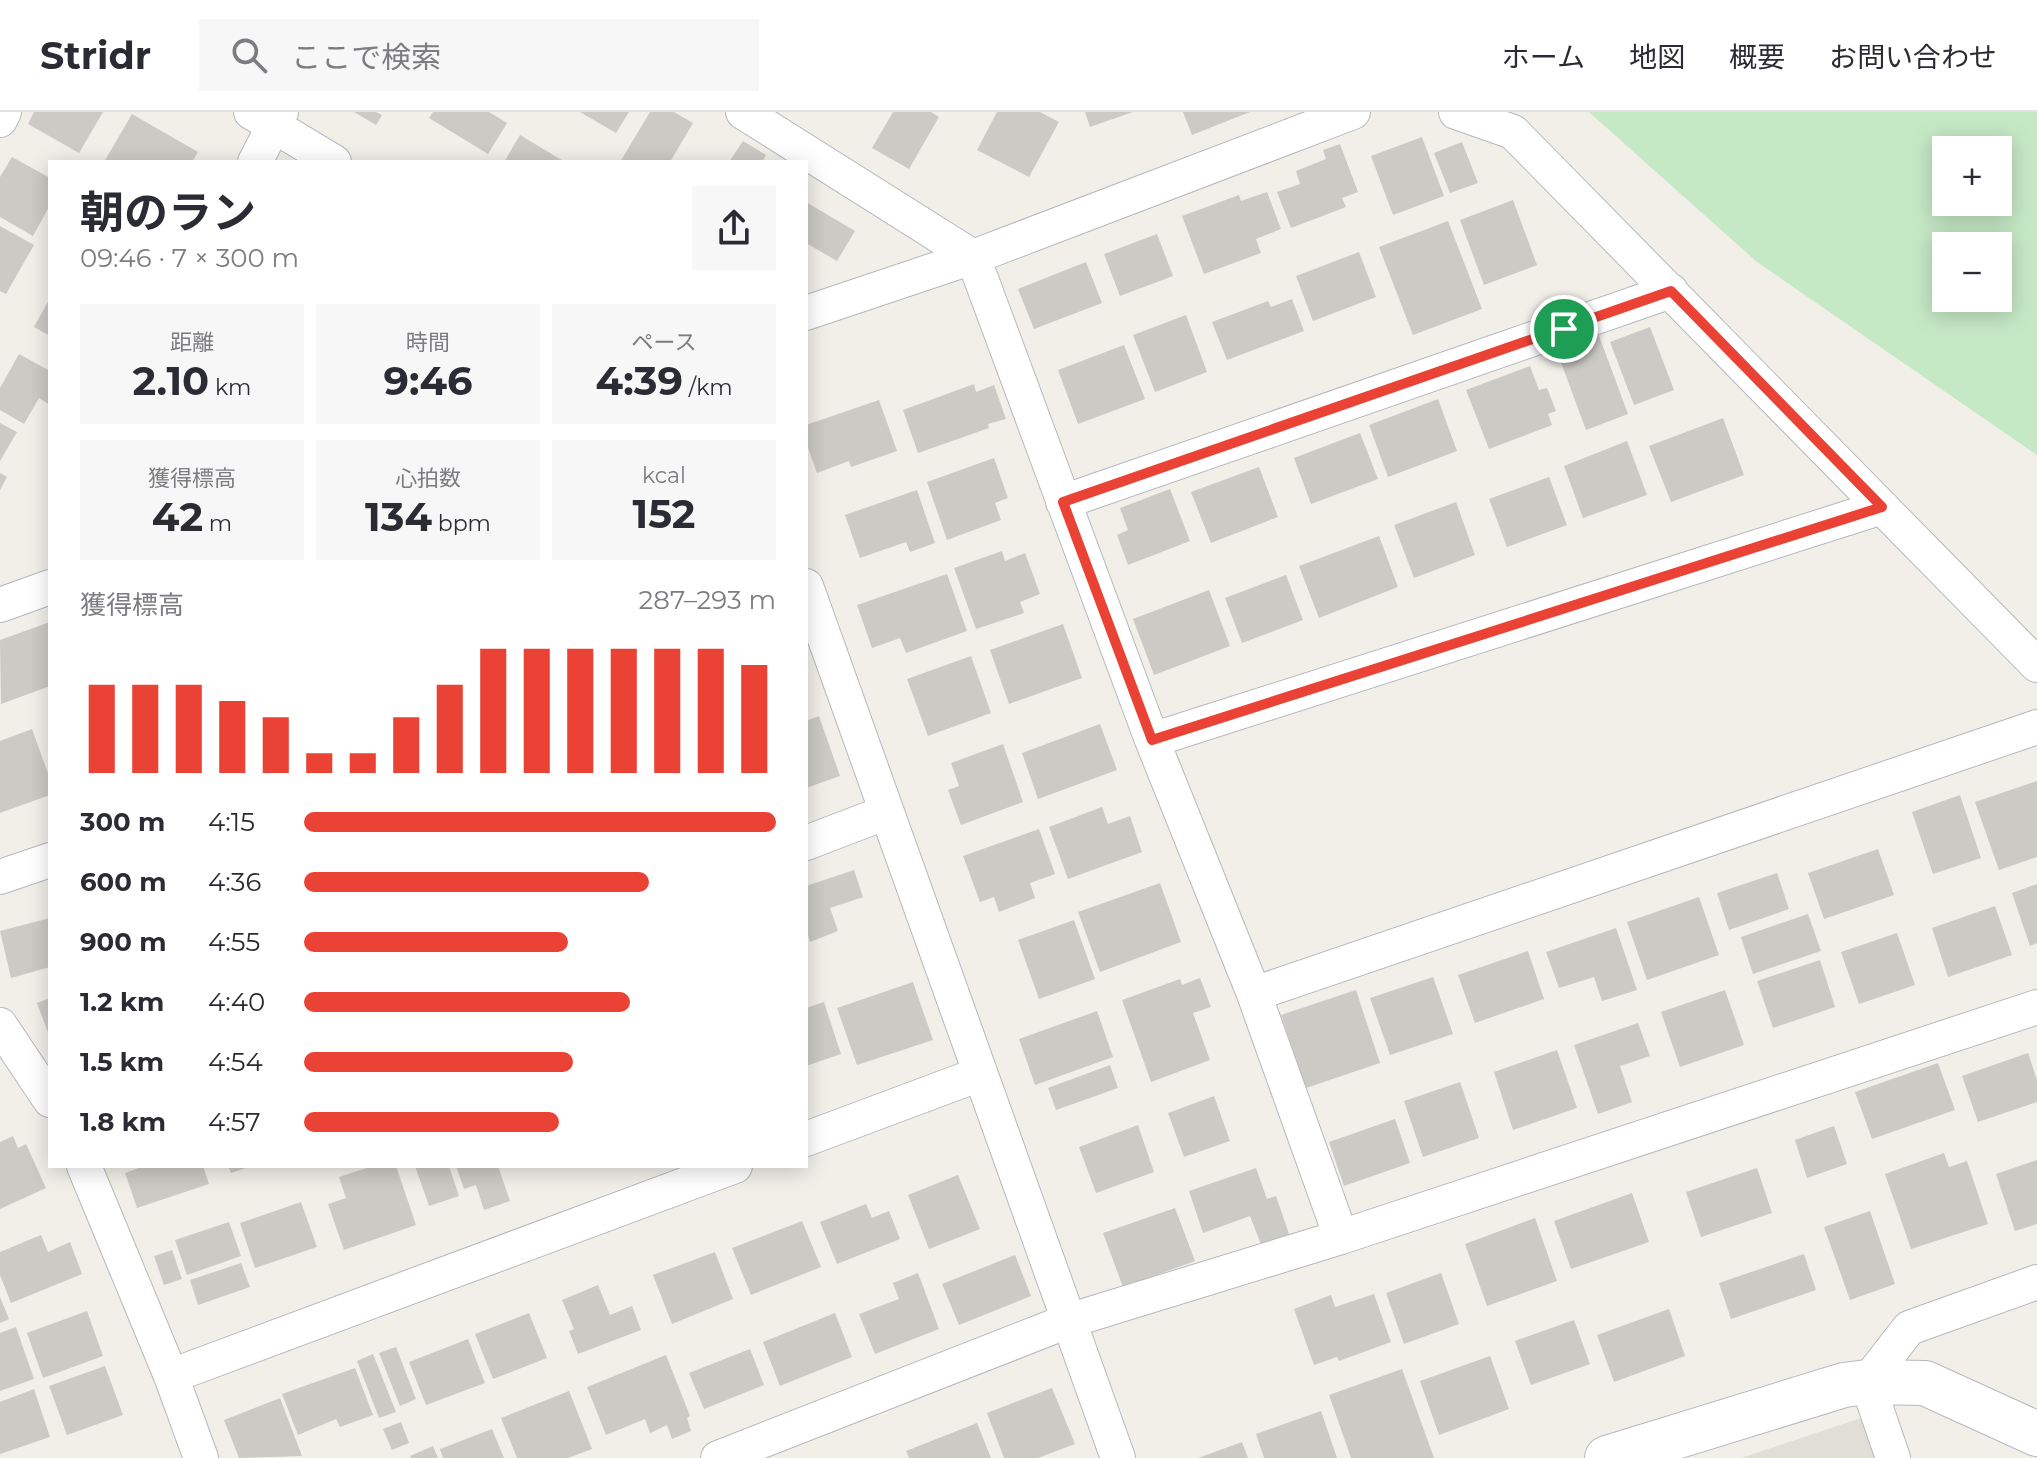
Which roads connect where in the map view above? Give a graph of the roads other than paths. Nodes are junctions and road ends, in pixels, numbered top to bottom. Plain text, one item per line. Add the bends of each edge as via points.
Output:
1 (4, 112) edge
2 (743, 112) edge
3 (1353, 112) edge
4 (1456, 112) edge
5 (268, 116) edge
6 (0, 120) edge
7 (256, 160) edge
8 (331, 160) edge
9 (973, 257) junction
10 (1671, 291) junction
11 (808, 312) edge
12 (1063, 502) junction
13 (1882, 507) junction
14 (48, 587) edge
15 (808, 592) edge
16 (0, 605) edge
17 (2037, 665) edge
18 (2037, 727) edge
19 (1152, 740) junction
20 (887, 812) junction
21 (808, 842) edge
22 (48, 861) edge
23 (0, 877) edge
24 (1254, 994) junction
25 (2037, 1007) edge
26 (0, 1025) edge
27 (980, 1074) junction
28 (48, 1097) edge
29 (808, 1138) edge
30 (85, 1168) edge
31 (730, 1168) edge
32 (1341, 1237) junction
33 (2037, 1282) edge
34 (1068, 1321) junction
35 (171, 1376) junction
36 (1867, 1382) junction
37 (2037, 1434) edge
38 (201, 1458) edge
39 (718, 1458) edge
40 (1118, 1458) edge
41 (1607, 1458) edge
42 (1893, 1458) edge

1 - 6 street
2 - 9 street
3 - 9 street
4 - 10 street via 1513,132
5 - 7 street
5 - 8 street
9 - 11 street
9 - 12 street
10 - 12 street
10 - 13 street
12 - 19 street
13 - 17 street
13 - 19 street
14 - 16 street
15 - 20 street
18 - 24 street
19 - 24 street
20 - 21 street
20 - 27 street
22 - 23 street
24 - 32 street
25 - 32 street
26 - 28 street
27 - 29 street
27 - 34 street
30 - 35 street
31 - 35 street
32 - 34 street
33 - 36 street via 1909,1328
34 - 39 street
34 - 40 street
35 - 38 street
36 - 37 street via 1925,1383
36 - 41 street
36 - 42 street

